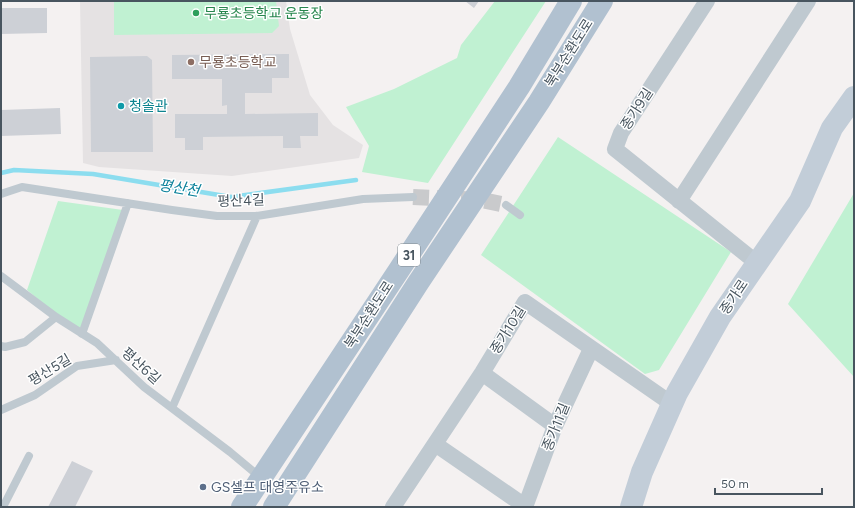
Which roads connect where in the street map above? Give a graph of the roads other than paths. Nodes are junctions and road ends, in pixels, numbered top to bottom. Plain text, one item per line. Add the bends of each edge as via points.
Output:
1 (559, 1) edge
2 (571, 1) edge
3 (602, 1) edge
4 (615, 1) edge
5 (707, 1) edge
6 (808, 1) edge
7 (854, 97) edge
8 (1, 194) edge
9 (413, 197) tunnel mouth
10 (679, 200) junction
11 (128, 203) junction
12 (506, 206) tunnel mouth
13 (520, 215) dead end
14 (257, 216) junction
15 (757, 263) junction
16 (1, 276) edge
17 (56, 317) junction
18 (82, 334) junction
19 (1, 346) edge
20 (591, 349) junction
21 (116, 360) junction
22 (482, 373) junction
23 (672, 404) junction
24 (172, 408) junction
25 (1, 410) edge
26 (555, 426) junction
27 (287, 439) junction
28 (435, 444) junction
29 (310, 452) junction
30 (29, 456) dead end
31 (261, 478) junction
32 (3, 507) edge
33 (242, 507) edge
34 (274, 507) edge
35 (393, 507) edge
36 (525, 507) edge
37 (631, 507) edge

1 - 27 main road via 390,265
2 - 27 main road, 북부순환도로 / 31 via 399,270
3 - 29 main road, 북부순환도로 / 31 via 539,102 418,283
4 - 29 main road via 483,206
5 - 10 street, 종가9길 via 621,132 615,149
6 - 10 street
7 - 15 main road, 종가로 via 832,128 800,201
8 - 11 lane, 평산4길 via 22,187
9 - 14 lane, 평산4길 via 363,199
10 - 15 street, 종가9길
11 - 14 lane, 평산4길 via 217,216
11 - 18 lane
12 - 13 lane
14 - 24 lane
15 - 23 main road, 종가로 via 720,317
16 - 17 lane, 평산6길
17 - 18 lane, 평산6길
17 - 19 lane via 25,342
18 - 21 lane, 평산6길
20 - 22 street, 종가10길 via 525,302
20 - 23 street, 종가10길
20 - 26 street, 종가11길
21 - 24 lane, 평산6길 via 144,387
21 - 25 lane, 평산5길 via 77,366 35,395
22 - 26 street
22 - 28 street, 종가10길
23 - 37 main road, 종가로 via 642,472
24 - 31 lane, 평산6길
26 - 36 street, 종가11길
27 - 31 main road, 북부순환도로 / 31
28 - 35 street, 종가10길
28 - 36 street
29 - 34 main road, 북부순환도로 / 31
30 - 32 lane
31 - 33 main road, 북부순환도로 / 31

